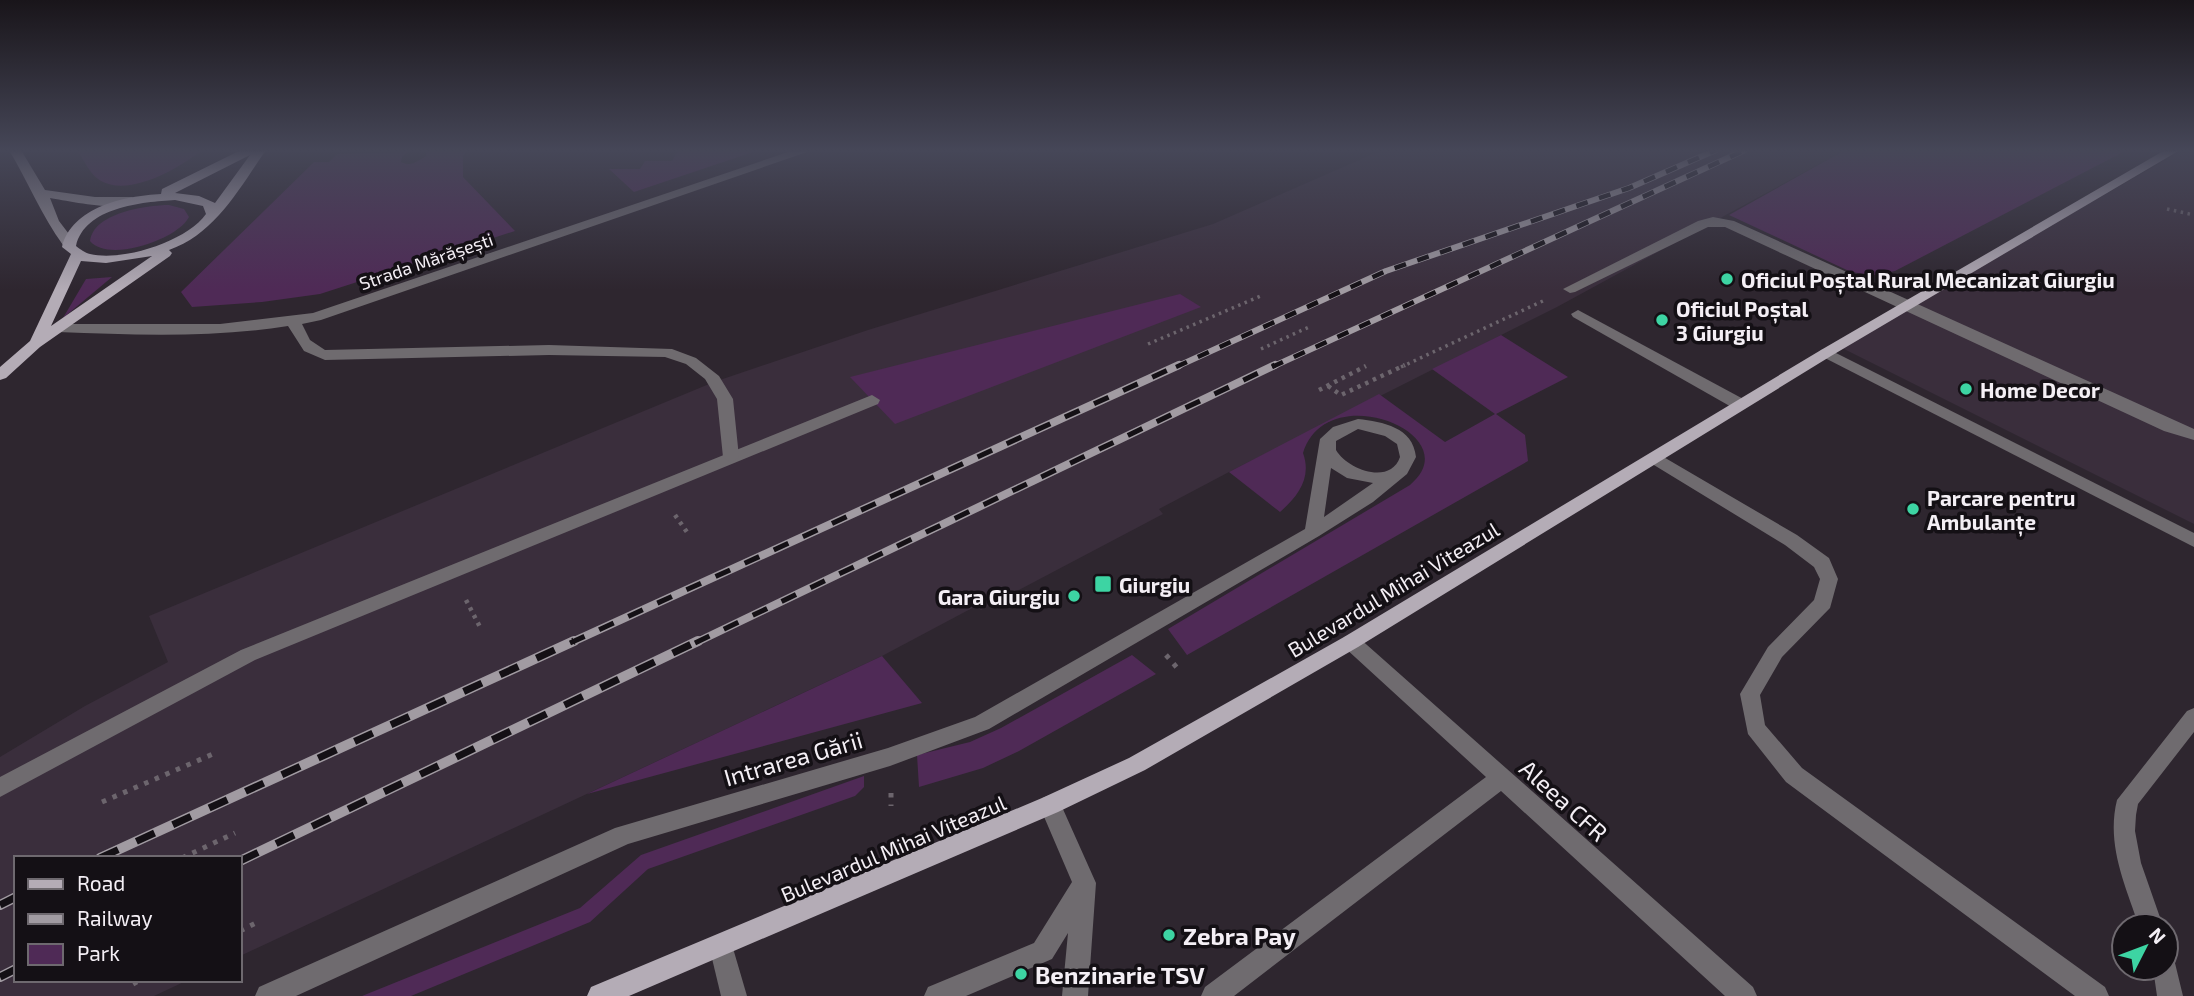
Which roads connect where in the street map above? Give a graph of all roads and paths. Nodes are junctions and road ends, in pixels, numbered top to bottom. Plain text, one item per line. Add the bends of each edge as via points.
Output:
1 (42, 196) edge
2 (64, 196) edge
3 (156, 196) edge
4 (188, 196) edge
5 (225, 196) edge
6 (672, 196) edge
7 (2094, 196) edge
8 (132, 201) junction
9 (2167, 209) dead end
10 (212, 213) junction
11 (2194, 215) edge
12 (182, 241) junction
13 (68, 242) junction
14 (77, 255) junction
15 (1570, 289) joint
16 (1263, 295) dead end
17 (1905, 307) junction
18 (1578, 314) dead end
19 (294, 322) junction
20 (1309, 327) dead end
21 (58, 328) junction
22 (35, 344) junction
23 (1148, 344) dead end
24 (1261, 349) dead end
25 (1826, 353) junction
26 (1366, 366) dead end
27 (0, 375) edge
28 (1328, 386) junction
29 (1319, 390) dead end
30 (872, 400) dead end
31 (1741, 405) junction
32 (2194, 435) edge
33 (1326, 447) junction
34 (731, 457) junction
35 (1655, 458) junction
36 (1401, 470) junction
37 (1313, 532) junction
38 (2194, 541) edge
39 (1351, 642) junction
40 (2194, 716) edge
41 (213, 754) dead end
42 (1500, 778) junction
43 (0, 788) edge
44 (102, 802) dead end
45 (1049, 805) junction
46 (235, 833) dead end
47 (186, 856) edge
48 (1084, 883) junction
49 (2147, 912) edge
50 (256, 923) dead end
51 (242, 930) edge
52 (721, 946) junction
53 (268, 996) edge
54 (600, 996) edge
55 (734, 996) edge
56 (937, 996) edge
57 (1075, 996) edge
58 (1214, 996) edge
59 (1744, 996) edge
60 (2096, 996) edge

1 - 13 main road
2 - 8 main road
3 - 8 main road
4 - 10 main road via 209,204
5 - 10 main road
6 - 19 street, Strada Mărășești via 342,310
7 - 17 main road, Bulevardul Mihai Viteazul
8 - 13 main road via 88,220
9 - 11 path
10 - 12 main road via 200,229
12 - 14 main road via 131,257
12 - 21 main road
13 - 14 main road
14 - 22 main road
15 - 17 street via 1713,221
15 - 28 path via 1341,395
16 - 23 path
17 - 25 main road, Bulevardul Mihai Viteazul
17 - 32 street
18 - 31 street
19 - 21 street, Strada Mărășești via 159,330
19 - 34 street via 306,346 325,355 667,352 691,361 711,376 725,399
20 - 24 path
21 - 22 main road
22 - 27 main road
25 - 31 main road, Bulevardul Mihai Viteazul
25 - 38 street
26 - 28 path
28 - 29 path
30 - 34 street
31 - 35 main road, Bulevardul Mihai Viteazul
33 - 36 street via 1329,456 1348,471 1376,477
33 - 36 street via 1334,432 1346,426 1386,429 1405,444 1407,463
33 - 37 street
34 - 43 street via 248,655
35 - 39 main road, Bulevardul Mihai Viteazul
35 - 60 street via 1791,540 1822,563 1829,579 1823,603 1775,652 1750,694 1755,728 1794,775
36 - 37 street, Intrarea Gării
37 - 53 street, Intrarea Gării via 982,723 890,757 623,835
39 - 42 street, Aleea CFR
39 - 45 main road, Bulevardul Mihai Viteazul via 1149,757
40 - 49 street via 2123,812 2129,854
41 - 44 path
42 - 58 street
42 - 59 street, Aleea CFR
45 - 48 street
45 - 52 main road, Bulevardul Mihai Viteazul
46 - 47 path
48 - 56 street via 1043,951
48 - 57 street
50 - 51 path
52 - 54 main road, Bulevardul Mihai Viteazul
52 - 55 street

